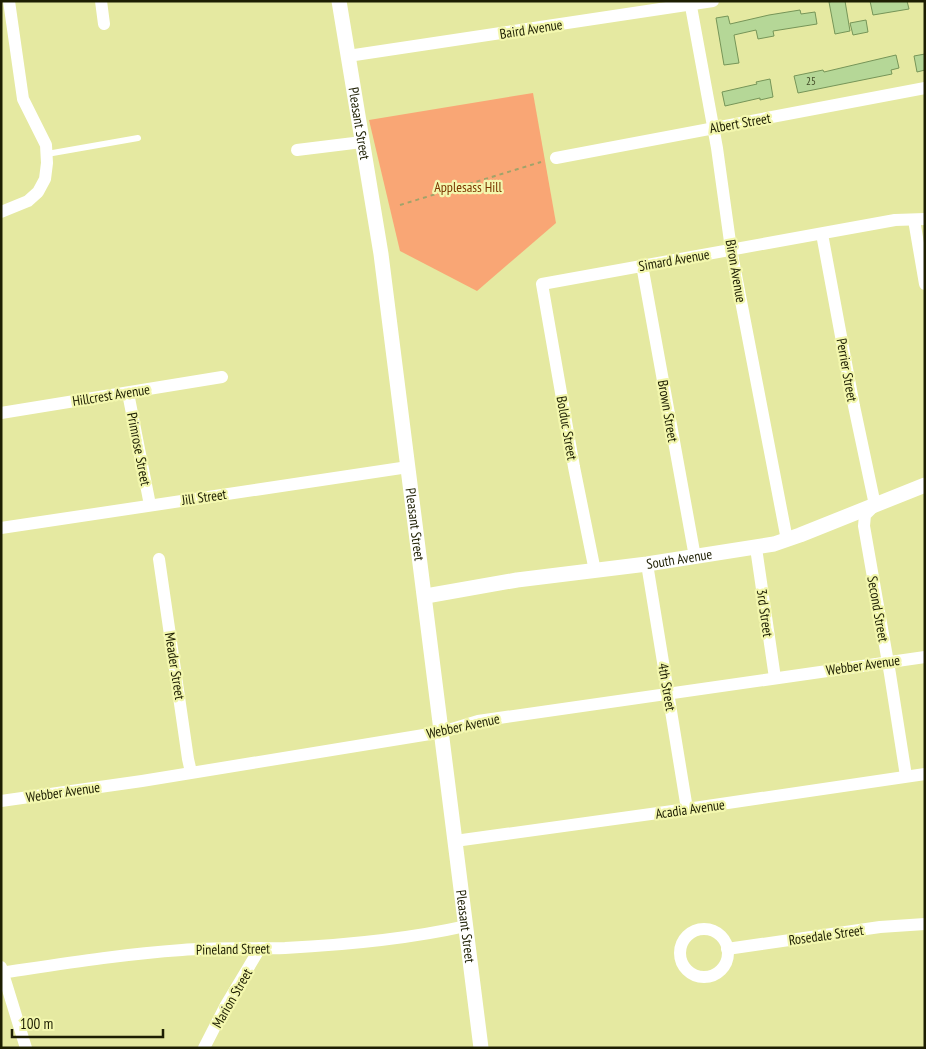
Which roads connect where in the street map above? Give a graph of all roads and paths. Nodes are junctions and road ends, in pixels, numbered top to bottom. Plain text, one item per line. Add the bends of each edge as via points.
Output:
1 (9, 1) edge
2 (101, 1) edge
3 (340, 1) edge
4 (713, 1) edge
5 (691, 3) edge
6 (104, 24) dead end
7 (348, 56) junction
8 (925, 88) edge
9 (713, 128) junction
10 (138, 138) dead end
11 (362, 142) junction
12 (296, 150) dead end
13 (47, 154) junction
14 (556, 158) dead end
15 (541, 162) dead end
16 (400, 205) dead end
17 (1, 212) edge
18 (919, 220) edge
19 (822, 234) junction
20 (731, 249) junction
21 (642, 265) junction
22 (542, 284) joint
23 (925, 284) edge
24 (222, 378) dead end
25 (128, 393) junction
26 (1, 413) edge
27 (408, 467) junction
28 (925, 485) edge
29 (150, 505) junction
30 (875, 505) junction
31 (1, 528) edge
32 (787, 540) junction
33 (756, 548) junction
34 (695, 557) junction
35 (159, 559) dead end
36 (646, 564) junction
37 (595, 571) junction
38 (426, 596) junction
39 (925, 656) edge
40 (888, 662) junction
41 (775, 678) junction
42 (668, 693) junction
43 (442, 732) junction
44 (191, 772) junction
45 (925, 774) edge
46 (906, 776) junction
47 (1, 801) edge
48 (688, 809) junction
49 (455, 841) junction
50 (925, 924) edge
51 (466, 926) junction
52 (260, 948) junction
53 (727, 949) dead end
54 (2, 970) edge
55 (26, 1048) edge
56 (204, 1048) edge
57 (481, 1048) edge

1 - 13 street via 23,99 44,139
2 - 6 street
3 - 7 street, Pleasant Street
4 - 5 street, Baird Avenue
5 - 7 street, Baird Avenue
5 - 9 street, Biron Avenue
7 - 11 street, Pleasant Street
8 - 9 street, Albert Street
9 - 14 street, Albert Street
9 - 20 street, Biron Avenue
10 - 13 lane
11 - 12 street
11 - 27 street, Pleasant Street via 381,254
13 - 17 street via 46,174 38,192 23,204
15 - 16 path
18 - 19 street, Simard Avenue via 896,220
18 - 23 street
19 - 20 street, Simard Avenue
19 - 30 street, Perrier Street
20 - 21 street, Simard Avenue
20 - 32 street, Biron Avenue
21 - 22 street, Simard Avenue
21 - 34 street, Brown Street
22 - 37 street, Bolduc Street
24 - 25 street, Hillcrest Avenue
25 - 26 street, Hillcrest Avenue
25 - 29 street, Primrose Street
27 - 29 street, Jill Street
27 - 38 street, Pleasant Street
28 - 30 street, South Avenue
29 - 31 street, Jill Street
30 - 32 street, South Avenue
30 - 40 street, Second Street via 865,514 864,526
32 - 33 street, South Avenue
33 - 34 street, South Avenue
33 - 41 street, 3rd Street
34 - 36 street, South Avenue
35 - 44 street, Meader Street
36 - 37 street, South Avenue
36 - 42 street, 4th Street
37 - 38 street, South Avenue via 517,580
38 - 43 street, Pleasant Street
39 - 40 street, Webber Avenue
40 - 41 street, Webber Avenue
40 - 46 street, Second Street
41 - 42 street, Webber Avenue
42 - 43 street, Webber Avenue via 478,721
42 - 48 street, 4th Street
43 - 44 street, Webber Avenue
43 - 49 street, Pleasant Street
44 - 47 street, Webber Avenue
45 - 46 street, Acadia Avenue
46 - 48 street, Acadia Avenue
48 - 49 street, Acadia Avenue
49 - 51 street, Pleasant Street
50 - 53 street, Rosedale Street via 880,927
51 - 52 street, Pineland Street via 380,939
51 - 57 street, Pleasant Street
52 - 54 street, Pineland Street via 173,950
52 - 56 street, Marion Street
54 - 55 street

